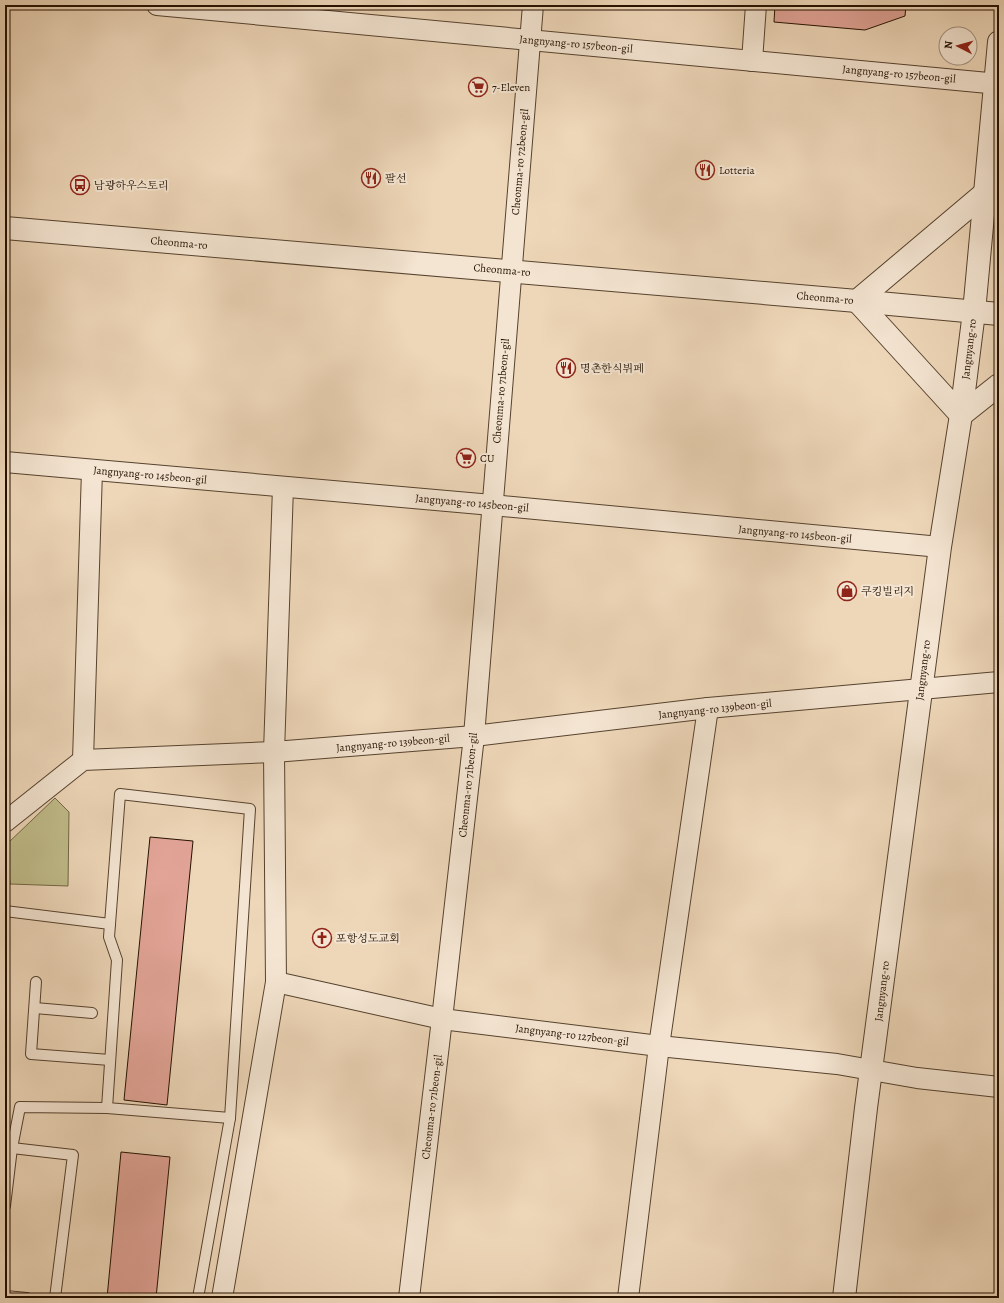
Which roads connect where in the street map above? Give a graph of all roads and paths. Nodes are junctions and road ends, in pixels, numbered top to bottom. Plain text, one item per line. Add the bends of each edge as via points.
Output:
1 (158, 5) edge
2 (533, 5) edge
3 (756, 5) edge
4 (530, 40) junction
5 (999, 42) edge
6 (752, 61) junction
7 (997, 83) edge
8 (985, 193) junction
9 (999, 212) edge
10 (5, 228) edge
11 (511, 271) junction
12 (856, 301) junction
13 (974, 312) junction
14 (999, 314) edge
15 (999, 385) edge
16 (961, 415) junction
17 (5, 462) edge
18 (92, 470) junction
19 (283, 487) junction
20 (492, 505) junction
21 (940, 547) junction
22 (999, 682) edge
23 (921, 690) junction
24 (708, 708) junction
25 (474, 736) junction
26 (274, 752) junction
27 (83, 760) junction
28 (5, 822) edge
29 (5, 911) edge
30 (110, 924) junction
31 (36, 982) dead end
32 (276, 982) junction
33 (35, 1008) junction
34 (92, 1013) dead end
35 (442, 1019) junction
36 (659, 1046) junction
37 (110, 1060) junction
38 (871, 1071) junction
39 (999, 1087) edge
40 (107, 1108) junction
41 (230, 1118) junction
42 (12, 1148) junction
43 (5, 1206) edge
44 (5, 1296) edge
45 (27, 1298) edge
46 (55, 1298) edge
47 (198, 1298) edge
48 (222, 1298) edge
49 (409, 1298) edge
50 (628, 1298) edge
51 (844, 1298) edge

1 - 4 street, Jangnyang-ro 157beon-gil
2 - 4 street, Cheonma-ro 72beon-gil
3 - 6 street
4 - 6 street, Jangnyang-ro 157beon-gil
4 - 11 street, Cheonma-ro 72beon-gil
5 - 7 street, Jangnyang-ro
6 - 7 street, Jangnyang-ro 157beon-gil
7 - 8 street, Jangnyang-ro
8 - 9 street
8 - 12 street
8 - 13 street, Jangnyang-ro
10 - 11 street, Cheonma-ro
11 - 12 street, Cheonma-ro
11 - 20 street, Cheonma-ro 71beon-gil
12 - 13 street, Cheonma-ro
12 - 16 street
13 - 14 street, Cheonma-ro
13 - 16 street, Jangnyang-ro
15 - 16 street
16 - 21 street, Jangnyang-ro
17 - 18 street, Jangnyang-ro 145beon-gil
18 - 19 street, Jangnyang-ro 145beon-gil
18 - 27 street
19 - 20 street, Jangnyang-ro 145beon-gil
19 - 26 street
20 - 21 street, Jangnyang-ro 145beon-gil
20 - 25 street, Cheonma-ro 71beon-gil
21 - 23 street, Jangnyang-ro
22 - 23 street, Jangnyang-ro 139beon-gil
23 - 24 street, Jangnyang-ro 139beon-gil
23 - 38 street, Jangnyang-ro
24 - 25 street, Jangnyang-ro 139beon-gil
24 - 36 street
25 - 26 street, Jangnyang-ro 139beon-gil
25 - 35 street, Cheonma-ro 71beon-gil
26 - 27 street, Jangnyang-ro 139beon-gil
26 - 32 street
27 - 28 street
29 - 30 lane
30 - 37 lane via 110,937 117,960
30 - 41 lane via 120,794 250,809
31 - 33 lane
32 - 35 street, Jangnyang-ro 127beon-gil
32 - 48 street
33 - 34 lane
33 - 37 lane via 31,1054
35 - 36 street, Jangnyang-ro 127beon-gil
35 - 49 street, Cheonma-ro 71beon-gil
36 - 38 street, Jangnyang-ro 127beon-gil via 837,1064
36 - 50 street
37 - 40 lane
38 - 39 street, Jangnyang-ro 127beon-gil
38 - 51 street, Jangnyang-ro
40 - 41 lane
40 - 42 lane via 20,1108
41 - 47 lane
42 - 43 lane
42 - 46 lane via 73,1155
44 - 45 lane

